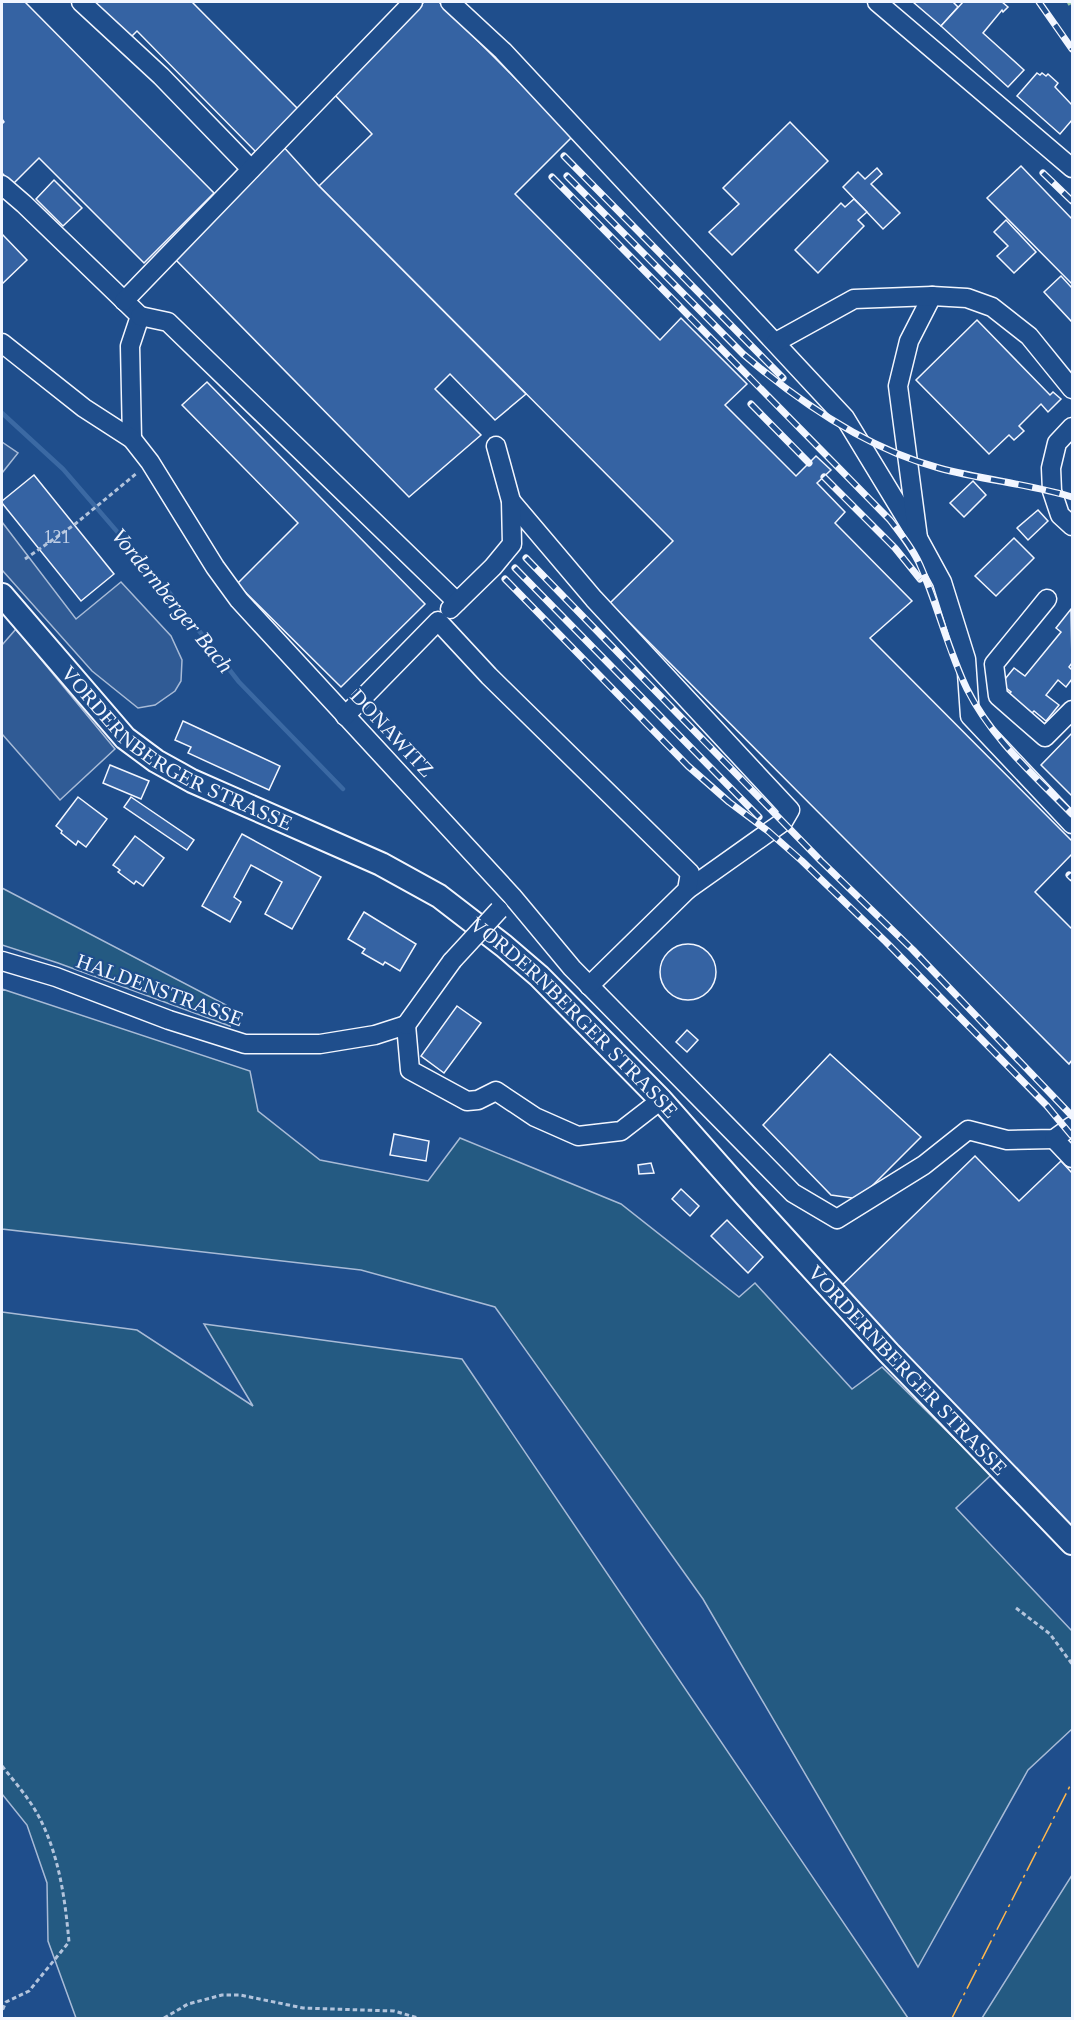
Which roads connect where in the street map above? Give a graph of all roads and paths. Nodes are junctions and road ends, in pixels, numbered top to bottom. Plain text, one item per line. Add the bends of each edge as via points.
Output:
1 (81, 2) edge
2 (413, 2) edge
3 (450, 2) edge
4 (877, 2) edge
5 (1072, 168) edge
6 (251, 169) junction
7 (2, 185) edge
8 (932, 296) junction
9 (124, 301) junction
10 (140, 316) junction
11 (776, 342) junction
12 (2, 343) edge
13 (1072, 389) edge
14 (1072, 427) edge
15 (132, 439) junction
16 (496, 446) dead end
17 (150, 462) junction
18 (511, 501) junction
19 (1072, 526) edge
20 (918, 538) junction
21 (25, 559) dead end
22 (2, 595) edge
23 (1047, 599) dead end
24 (457, 602) junction
25 (438, 621) junction
26 (966, 659) junction
27 (994, 664) junction
28 (1072, 710) edge
29 (345, 716) junction
30 (1072, 824) edge
31 (687, 890) junction
32 (512, 896) junction
33 (2, 961) edge
34 (589, 986) junction
35 (406, 1025) junction
36 (662, 1100) junction
37 (1072, 1126) edge
38 (1054, 1139) junction
39 (1072, 1158) edge
40 (1072, 1543) edge
41 (1016, 1608) dead end
42 (1072, 1664) edge
43 (2, 1766) edge
44 (2, 2012) edge
45 (164, 2019) edge
46 (418, 2019) edge

1 - 6 street via 161,76
2 - 6 street
3 - 11 street via 503,51
4 - 5 street
6 - 9 street
7 - 9 street
8 - 11 street via 854,299
8 - 13 street via 967,298 992,307 1029,336
8 - 20 street via 909,341 898,386
9 - 10 street
10 - 15 street via 130,346
10 - 24 street via 168,322
11 - 20 street via 844,418
12 - 15 street, DONAWITZ via 84,408
14 - 19 street via 1057,443 1052,468 1052,491 1060,515
15 - 17 street, DONAWITZ
16 - 18 street
17 - 21 path via 74,525
17 - 29 street, DONAWITZ via 239,600
18 - 24 street via 512,544
18 - 31 street via 594,600 790,810 783,822
20 - 26 street via 942,582
22 - 36 main road, VORDERNBERGER STRASSE via 23,631 124,738 192,781 381,864 439,896 539,976
23 - 27 street
24 - 25 street
25 - 29 street
25 - 31 street via 690,873
26 - 27 street
26 - 30 street via 970,716
27 - 28 street via 998,696 1045,737
29 - 32 street, DONAWITZ
31 - 34 street
32 - 34 street, DONAWITZ
32 - 35 street, bridge via 452,962
33 - 35 street, HALDENSTRASSE via 244,1044 320,1044 375,1035
34 - 38 street, DONAWITZ via 793,1193 837,1219 924,1165 968,1130 1007,1140
35 - 36 street via 410,1070 467,1101 496,1091 535,1117 578,1136 621,1131
36 - 40 main road, VORDERNBERGER STRASSE via 889,1353
37 - 38 street
38 - 39 street
41 - 42 path via 1050,1635
43 - 44 path via 38,1815 56,1856 69,1942 29,1991 6,2002
45 - 46 path via 188,2004 222,1995 240,1995 303,2008 394,2011

